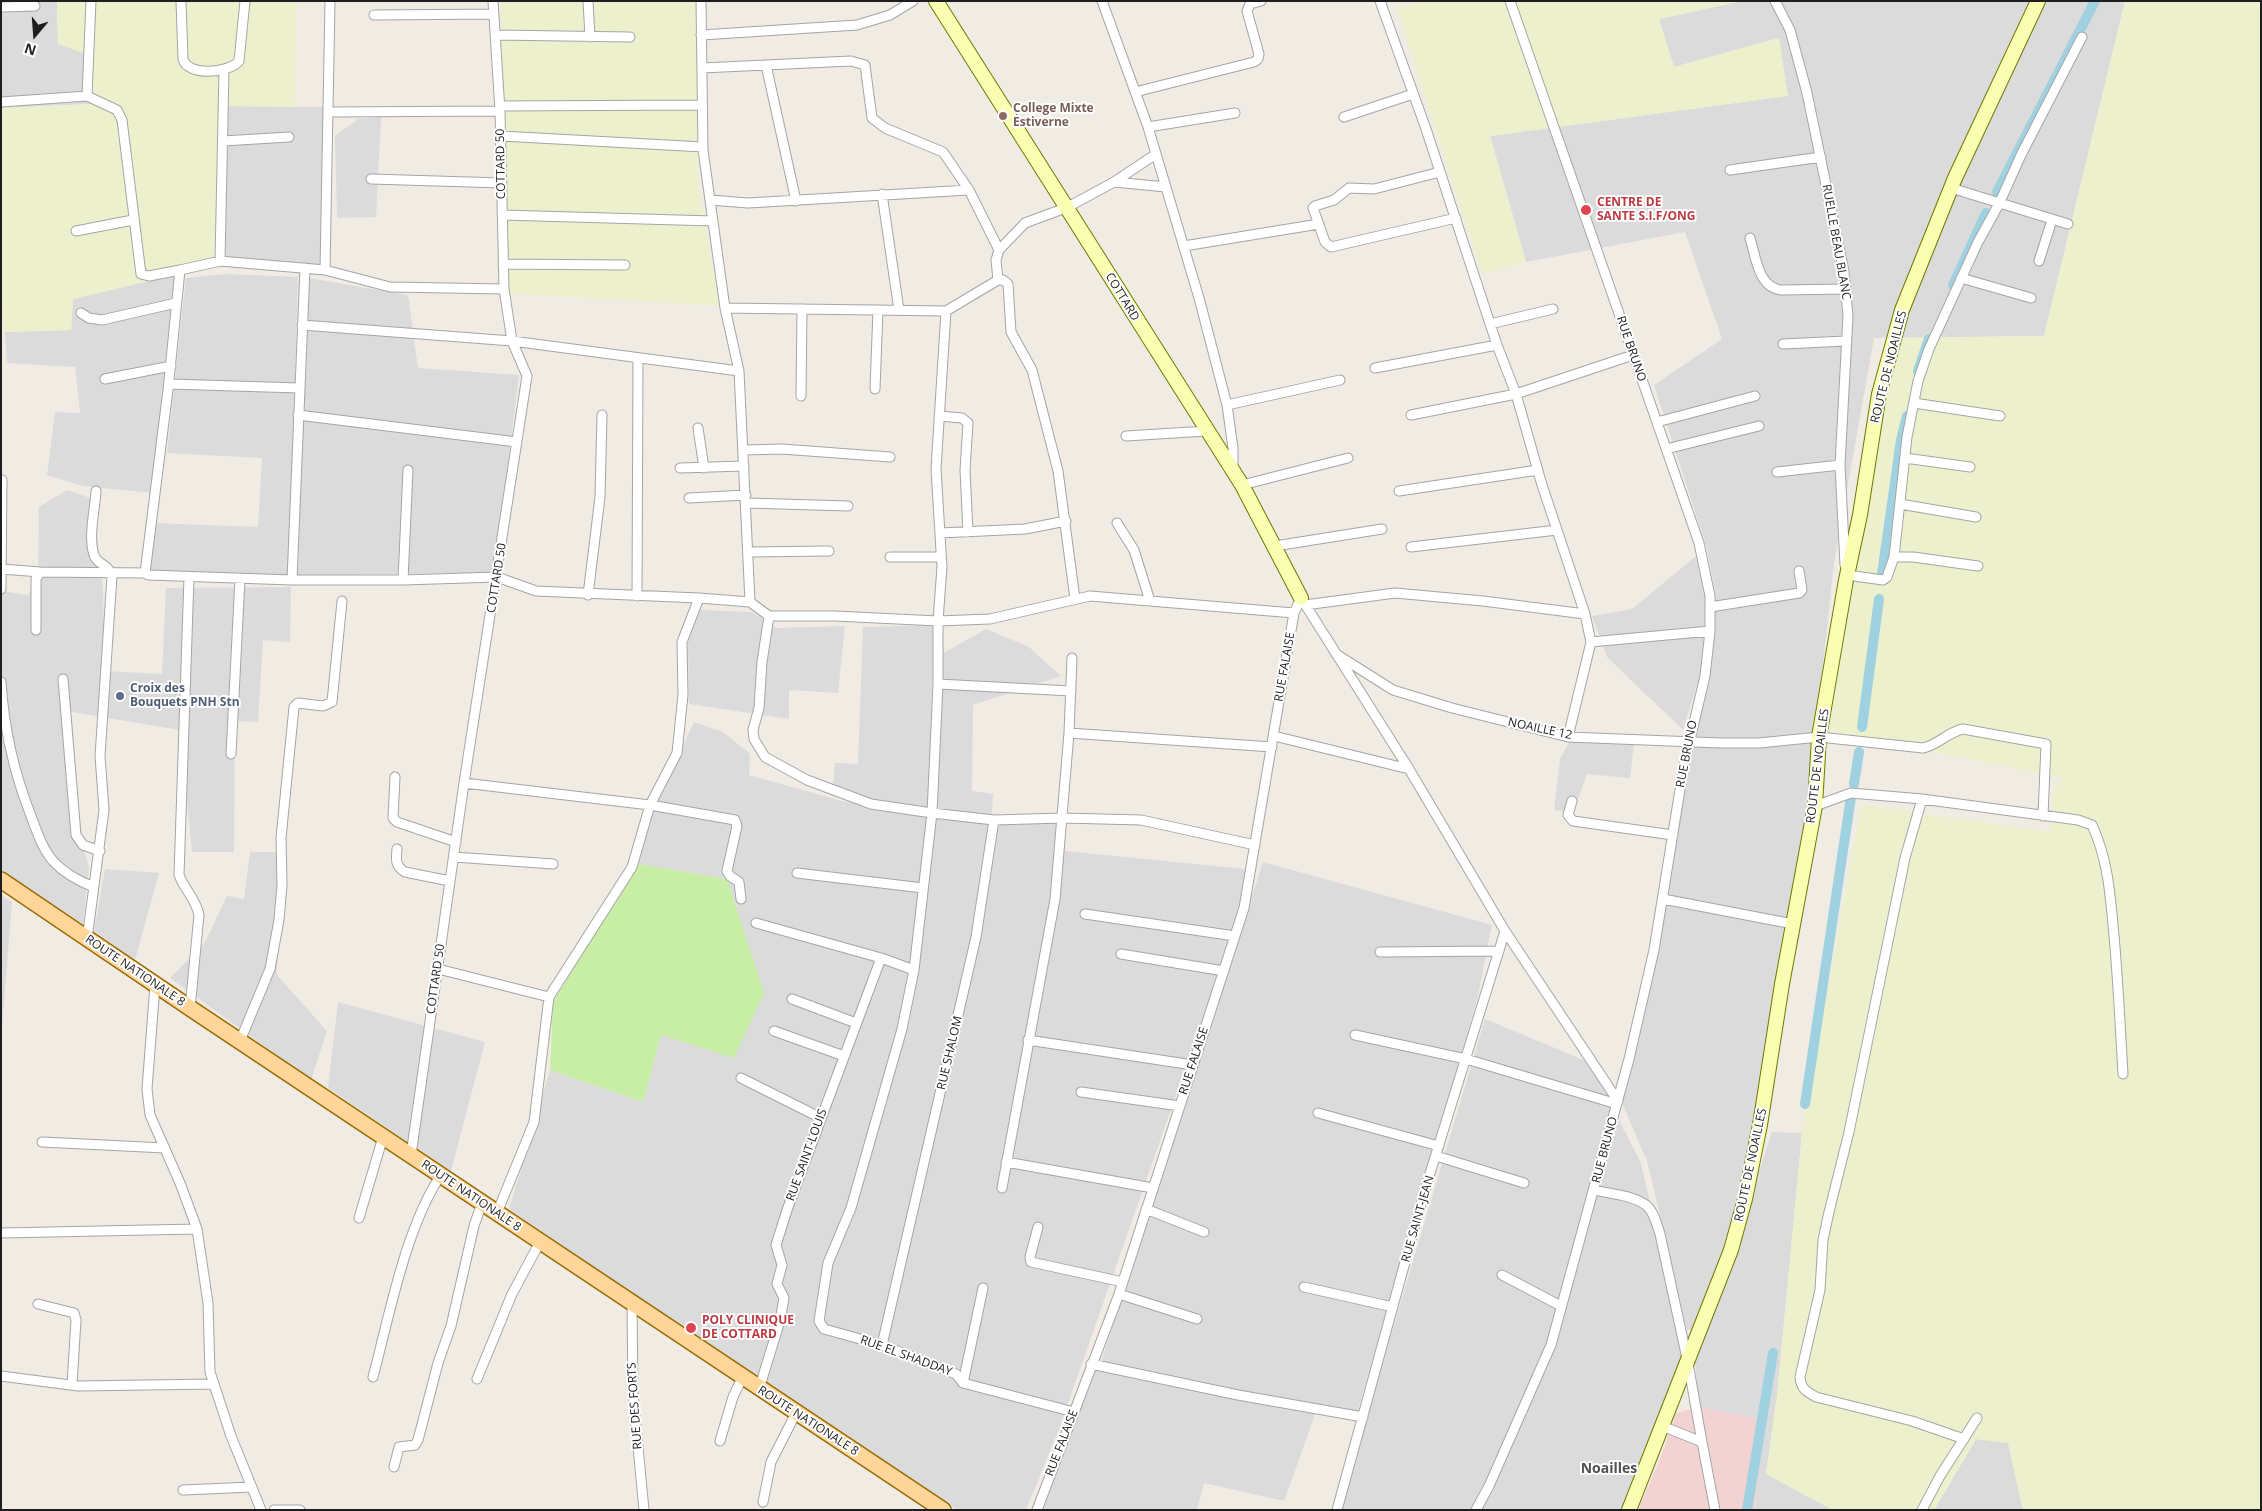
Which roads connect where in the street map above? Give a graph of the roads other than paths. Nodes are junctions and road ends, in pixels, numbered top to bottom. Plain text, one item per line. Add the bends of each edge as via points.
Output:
1 (91, 1) edge
2 (181, 1) edge
3 (245, 1) edge
4 (330, 1) edge
5 (493, 1) edge
6 (588, 1) edge
7 (701, 1) edge
8 (913, 1) edge
9 (936, 1) edge
10 (1102, 1) edge
11 (1261, 1) edge
12 (1380, 1) edge
13 (1510, 1) edge
14 (1775, 1) edge
15 (2038, 1) edge
16 (35, 6) dead end
17 (1, 7) edge
18 (494, 14) junction
19 (374, 15) dead end
20 (496, 35) junction
21 (590, 36) junction
22 (701, 36) junction
23 (630, 37) dead end
24 (2082, 37) dead end
25 (766, 65) junction
26 (702, 68) junction
27 (224, 70) junction
28 (1135, 92) junction
29 (1413, 94) junction
30 (87, 96) junction
31 (1, 102) edge
32 (702, 105) junction
33 (500, 108) junction
34 (330, 112) junction
35 (1235, 113) dead end
36 (1344, 117) dead end
37 (1148, 127) junction
38 (501, 136) junction
39 (289, 137) dead end
40 (222, 141) junction
41 (703, 147) junction
42 (1156, 154) junction
43 (1821, 156) junction
44 (1730, 170) dead end
45 (1440, 172) junction
46 (372, 179) dead end
47 (1114, 182) junction
48 (502, 183) junction
49 (1166, 188) junction
50 (1951, 188) junction
51 (969, 190) junction
52 (882, 194) junction
53 (710, 200) junction
54 (796, 201) junction
55 (1999, 204) junction
56 (1068, 207) junction
57 (502, 215) junction
58 (1456, 218) junction
59 (133, 220) junction
60 (2052, 220) junction
61 (713, 221) junction
62 (1319, 224) junction
63 (2068, 224) dead end
64 (76, 231) dead end
65 (1750, 238) dead end
66 (1184, 246) junction
67 (999, 250) junction
68 (2039, 261) dead end
69 (220, 262) junction
70 (503, 264) junction
71 (625, 265) dead end
72 (305, 268) junction
73 (180, 270) junction
74 (326, 270) junction
75 (1961, 278) junction
76 (998, 280) junction
77 (1846, 289) junction
78 (504, 290) junction
79 (2031, 298) dead end
80 (176, 303) junction
81 (725, 308) junction
82 (802, 309) junction
83 (1553, 309) dead end
84 (878, 310) junction
85 (899, 310) junction
86 (946, 311) junction
87 (81, 313) dead end
88 (1490, 324) junction
89 (302, 325) junction
90 (512, 341) junction
91 (1846, 341) junction
92 (1783, 344) dead end
93 (1497, 346) junction
94 (1634, 355) junction
95 (638, 359) junction
96 (171, 366) junction
97 (1375, 368) dead end
98 (739, 371) junction
99 (105, 379) dead end
100 (1340, 380) dead end
101 (169, 384) junction
102 (299, 388) junction
103 (875, 390) dead end
104 (1516, 394) junction
105 (801, 396) dead end
106 (1755, 396) dead end
107 (1914, 403) junction
108 (1227, 405) junction
109 (298, 415) junction
110 (602, 415) dead end
111 (939, 416) junction
112 (1411, 416) dead end
113 (2000, 416) dead end
114 (1657, 422) junction
115 (1759, 426) dead end
116 (698, 428) dead end
117 (1206, 431) junction
118 (1126, 436) dead end
119 (517, 442) junction
120 (1666, 449) junction
121 (744, 450) junction
122 (890, 457) dead end
123 (1348, 458) dead end
124 (1905, 458) junction
125 (1840, 465) junction
126 (744, 466) junction
127 (1970, 467) dead end
128 (680, 468) dead end
129 (704, 468) junction
130 (408, 470) dead end
131 (1233, 470) junction
132 (1538, 470) junction
133 (1777, 472) dead end
134 (2, 480) edge
135 (1242, 485) junction
136 (96, 491) dead end
137 (1399, 491) dead end
138 (690, 498) dead end
139 (746, 499) junction
140 (1900, 504) junction
141 (848, 506) dead end
142 (1976, 517) dead end
143 (1066, 521) junction
144 (1117, 522) dead end
145 (1382, 529) dead end
146 (1556, 530) junction
147 (968, 532) junction
148 (940, 533) junction
149 (1275, 546) junction
150 (1411, 548) dead end
151 (829, 551) dead end
152 (748, 552) junction
153 (941, 556) junction
154 (890, 557) dead end
155 (1894, 557) junction
156 (1978, 566) dead end
157 (2, 569) edge
158 (1799, 571) dead end
159 (40, 572) junction
160 (111, 572) junction
161 (145, 573) junction
162 (189, 577) junction
163 (497, 577) junction
164 (1846, 578) junction
165 (240, 579) junction
166 (292, 580) junction
167 (403, 580) junction
168 (1, 589) edge
169 (588, 595) junction
170 (637, 596) junction
171 (699, 598) junction
172 (1075, 599) junction
173 (1150, 601) junction
174 (342, 602) dead end
175 (750, 602) junction
176 (1303, 602) junction
177 (1710, 607) junction
178 (1294, 613) junction
179 (1585, 614) junction
180 (770, 616) junction
181 (938, 621) junction
182 (36, 630) dead end
183 (1710, 631) junction
184 (1590, 642) junction
185 (1336, 654) junction
186 (1072, 658) dead end
187 (63, 679) dead end
188 (1, 682) edge
189 (938, 684) junction
190 (1071, 691) junction
191 (1069, 733) junction
192 (1274, 736) junction
193 (1568, 737) junction
194 (1819, 737) junction
195 (1689, 742) junction
196 (1272, 747) junction
197 (231, 754) dead end
198 (1408, 769) junction
199 (396, 777) dead end
200 (464, 783) junction
201 (1922, 799) junction
202 (1572, 801) dead end
203 (650, 805) junction
204 (1815, 806) junction
205 (932, 813) junction
206 (2042, 816) junction
207 (1062, 818) junction
208 (994, 820) junction
209 (1673, 835) junction
210 (456, 842) junction
211 (1255, 845) junction
212 (398, 849) dead end
213 (100, 851) junction
214 (454, 858) junction
215 (553, 864) dead end
216 (797, 872) dead end
217 (1, 880) edge
218 (450, 881) junction
219 (94, 887) junction
220 (924, 888) junction
221 (741, 898) dead end
222 (1662, 899) junction
223 (1085, 914) dead end
224 (756, 923) dead end
225 (1793, 924) junction
226 (1505, 931) junction
227 (1235, 936) junction
228 (87, 939) junction
229 (1499, 951) junction
230 (1380, 952) dead end
231 (1121, 954) dead end
232 (881, 958) junction
233 (438, 969) junction
234 (914, 970) junction
235 (1224, 971) junction
236 (155, 985) junction
237 (549, 997) junction
238 (792, 999) dead end
239 (190, 1008) junction
240 (856, 1023) junction
241 (774, 1031) dead end
242 (1355, 1035) dead end
243 (1028, 1040) junction
244 (240, 1041) junction
245 (844, 1056) junction
246 (1466, 1059) junction
247 (1193, 1065) junction
248 (2123, 1074) dead end
249 (740, 1078) dead end
250 (1081, 1092) dead end
251 (1618, 1103) junction
252 (1180, 1106) junction
253 (1318, 1113) dead end
254 (821, 1118) junction
255 (383, 1137) junction
256 (42, 1142) dead end
257 (1439, 1146) junction
258 (165, 1148) junction
259 (411, 1155) junction
260 (1436, 1156) junction
261 (1006, 1162) junction
262 (441, 1175) junction
263 (1524, 1183) dead end
264 (1002, 1188) dead end
265 (1153, 1188) junction
266 (1594, 1190) junction
267 (482, 1203) junction
268 (1146, 1209) junction
269 (497, 1213) junction
270 (359, 1218) dead end
271 (1038, 1227) dead end
272 (197, 1229) junction
273 (1204, 1232) dead end
274 (1, 1233) edge
275 (540, 1242) junction
276 (1502, 1275) dead end
277 (1122, 1282) junction
278 (1304, 1287) dead end
279 (983, 1288) dead end
280 (1119, 1294) junction
281 (632, 1303) junction
282 (38, 1304) dead end
283 (1561, 1306) junction
284 (1393, 1307) junction
285 (1197, 1319) dead end
286 (882, 1345) junction
287 (1688, 1363) junction
288 (1091, 1364) junction
289 (1, 1376) edge
290 (373, 1377) dead end
291 (742, 1378) junction
292 (477, 1379) dead end
293 (214, 1384) junction
294 (963, 1384) junction
295 (72, 1385) junction
296 (759, 1388) junction
297 (1074, 1412) junction
298 (796, 1413) junction
299 (1363, 1417) junction
300 (1977, 1418) dead end
301 (1662, 1426) junction
302 (1964, 1439) junction
303 (720, 1441) dead end
304 (1702, 1442) junction
305 (394, 1467) dead end
306 (252, 1487) junction
307 (183, 1490) dead end
308 (764, 1502) dead end
309 (261, 1510) edge
310 (274, 1510) edge
311 (300, 1510) edge
312 (644, 1510) edge
313 (943, 1510) edge
314 (1036, 1510) edge
315 (1337, 1510) edge
316 (1476, 1510) edge
317 (1629, 1510) edge
318 (1715, 1510) edge
319 (1922, 1510) edge

1 - 30 street
2 - 27 street via 184,63 195,70
3 - 27 street via 240,57 233,66
4 - 34 street
5 - 18 street, COTTARD 50
6 - 21 street
7 - 22 street
8 - 22 street via 890,15 857,25
9 - 56 street, COTTARD
10 - 28 street
11 - 28 street via 1250,4 1247,11 1259,54 1254,62
12 - 29 street
13 - 94 street, RUE BRUNO
14 - 43 street, RUELLE BEAU BLANC via 1790,30
15 - 50 street, ROUTE DE NOAILLES
16 - 17 street
18 - 19 street
18 - 20 street, COTTARD 50
20 - 21 street
20 - 33 street, COTTARD 50
21 - 23 street
22 - 26 street
24 - 55 street
25 - 26 street
25 - 51 street via 851,61 865,65 872,118 905,137 939,148
25 - 54 street
26 - 32 street
27 - 40 street
28 - 37 street
29 - 36 street
29 - 45 street
30 - 31 street
30 - 59 street via 117,110 122,120
32 - 33 street
32 - 41 street
33 - 34 street
33 - 38 street, COTTARD 50
34 - 74 street
35 - 37 street
37 - 42 street
38 - 41 street
38 - 48 street, COTTARD 50
39 - 40 street
40 - 69 street
41 - 53 street
42 - 47 street
42 - 49 street
43 - 44 street
43 - 77 street, RUELLE BEAU BLANC
45 - 58 street
45 - 62 street via 1374,189 1346,190 1334,200 1313,207
46 - 48 street
47 - 49 street
47 - 56 street
48 - 57 street, COTTARD 50
49 - 66 street
50 - 55 street
50 - 164 street, ROUTE DE NOAILLES via 1900,319 1879,394 1860,515
51 - 52 street
51 - 67 street
52 - 54 street
52 - 85 street
53 - 54 street via 748,203
53 - 61 street
55 - 60 street
55 - 75 street
56 - 67 street via 1025,223
56 - 117 street, COTTARD
57 - 61 street
57 - 70 street, COTTARD 50
58 - 62 street via 1337,247 1325,242
58 - 88 street
59 - 64 street
59 - 73 street via 141,274 149,276
60 - 63 street
60 - 68 street
61 - 81 street
62 - 66 street
65 - 77 street via 1763,281 1772,288
66 - 108 street
67 - 76 street via 996,260
69 - 72 street
69 - 73 street
70 - 71 street
70 - 78 street, COTTARD 50
72 - 74 street
72 - 89 street
73 - 80 street
74 - 78 street via 390,287
75 - 79 street
75 - 107 street via 1929,348
76 - 86 street
76 - 143 street via 1008,284 1011,332 1032,370 1058,471
77 - 91 street, RUELLE BEAU BLANC
78 - 90 street, COTTARD 50
80 - 87 street via 102,320
80 - 96 street
81 - 82 street
81 - 98 street
82 - 84 street
82 - 105 street
83 - 88 street
84 - 85 street
84 - 103 street
85 - 86 street
86 - 111 street
88 - 93 street
89 - 90 street
89 - 102 street
90 - 95 street
90 - 119 street, COTTARD 50 via 527,376
91 - 92 street
91 - 125 street, RUELLE BEAU BLANC
93 - 97 street
93 - 104 street
94 - 104 street
94 - 114 street, RUE BRUNO
95 - 98 street
95 - 170 street
96 - 99 street
96 - 101 street
98 - 121 street
100 - 108 street
101 - 102 street
101 - 161 street
102 - 109 street
104 - 112 street
104 - 132 street
106 - 114 street
107 - 113 street
107 - 124 street
108 - 131 street
109 - 119 street
109 - 166 street
110 - 169 street via 600,497
111 - 147 street via 962,418 968,423 965,470
111 - 148 street via 936,469
114 - 120 street, RUE BRUNO
115 - 120 street
116 - 129 street
117 - 118 street
117 - 131 street, COTTARD
119 - 163 street, COTTARD 50
120 - 177 street, RUE BRUNO via 1699,543
121 - 122 street via 782,449
121 - 126 street
123 - 135 street
124 - 127 street
124 - 140 street
125 - 133 street
125 - 164 street, RUELLE BEAU BLANC
126 - 129 street
126 - 139 street
128 - 129 street
130 - 167 street
131 - 135 street, COTTARD
132 - 137 street
132 - 146 street
134 - 157 street
135 - 149 street, COTTARD
136 - 160 street via 92,536 94,553 96,559
138 - 139 street
139 - 141 street
139 - 152 street
140 - 142 street
140 - 155 street
143 - 147 street via 1025,529
143 - 172 street
144 - 173 street via 1134,550
145 - 149 street
146 - 150 street
146 - 179 street
147 - 148 street
148 - 153 street
149 - 176 street, COTTARD
151 - 152 street
152 - 175 street
153 - 154 street
153 - 181 street
155 - 156 street
155 - 164 street via 1883,580
157 - 159 street
157 - 168 street
158 - 177 street via 1802,590 1799,593
159 - 160 street
159 - 182 street via 36,579
160 - 161 street
160 - 213 street via 100,756 104,810
161 - 162 street
162 - 165 street
162 - 239 street via 179,875 199,914
163 - 167 street
163 - 169 street via 536,592
163 - 200 street, COTTARD 50
164 - 194 street, ROUTE DE NOAILLES
165 - 166 street
165 - 197 street
166 - 167 street
169 - 170 street
170 - 171 street
171 - 175 street
171 - 203 street via 682,642 683,694 677,753
172 - 173 street via 1102,596
172 - 181 street via 990,619
173 - 178 street
174 - 244 street via 332,702 323,706 298,703 294,707 281,838 279,920 270,969
175 - 180 street
176 - 178 street, RUE FALAISE
176 - 179 street via 1395,593
176 - 185 street
177 - 183 street, RUE BRUNO
178 - 192 street, RUE FALAISE
179 - 184 street
180 - 181 street
180 - 205 street via 759,708 752,730 765,757 807,780 851,798
181 - 189 street
183 - 184 street
183 - 195 street, RUE BRUNO
184 - 193 street
185 - 193 street, NOAILLE 12 via 1393,690
185 - 198 street
186 - 190 street
187 - 213 street via 76,835 83,845
188 - 219 street via 8,742 39,839 52,860 66,873
189 - 190 street
189 - 205 street
190 - 191 street
191 - 196 street
191 - 207 street
192 - 196 street, RUE FALAISE
192 - 198 street
193 - 195 street, NOAILLE 12
194 - 195 street, NOAILLE 12 via 1759,743
194 - 204 street, ROUTE DE NOAILLES
194 - 206 street, NOAILLE 12 via 1923,748 1955,730 1963,729 2046,744
195 - 209 street, RUE BRUNO
196 - 211 street, RUE FALAISE
198 - 226 street
199 - 210 street via 392,813 396,822
200 - 203 street
200 - 210 street, COTTARD 50
201 - 204 street via 1851,793
201 - 206 street
201 - 302 street via 1906,858 1823,1240 1820,1290 1800,1386 1816,1396 1912,1421
202 - 209 street via 1568,815 1573,821
203 - 221 street via 734,820 737,826 727,871 739,882
203 - 237 street via 632,867
204 - 225 street, ROUTE DE NOAILLES
205 - 208 street
205 - 220 street
206 - 248 street via 2092,825 2099,840 2108,875
207 - 208 street
207 - 211 street via 1141,820
207 - 243 street via 1055,899
208 - 286 street, RUE SHALOM via 976,937
209 - 222 street, RUE BRUNO
210 - 214 street, COTTARD 50
211 - 227 street, RUE FALAISE via 1244,908
212 - 218 street via 396,862 405,872
213 - 219 street
214 - 215 street
214 - 218 street, COTTARD 50
216 - 220 street
217 - 228 main road, ROUTE NATIONALE 8
218 - 233 street, COTTARD 50
219 - 228 street
220 - 234 street
222 - 225 street
222 - 251 street, RUE BRUNO via 1654,950
223 - 227 street
224 - 232 street
225 - 287 street, ROUTE DE NOAILLES via 1745,1199 1731,1250
226 - 229 street, RUE SAINT-JEAN
226 - 251 street
227 - 235 street, RUE FALAISE
228 - 236 main road, ROUTE NATIONALE 8
229 - 230 street
229 - 246 street, RUE SAINT-JEAN
231 - 235 street
232 - 234 street
232 - 240 street, RUE SAINT-LOUIS
233 - 237 street
233 - 259 street, COTTARD 50
234 - 286 street, RUE EL SHADDAY via 902,1030 851,1208 828,1263 819,1321 822,1327
235 - 247 street, RUE FALAISE
236 - 239 main road, ROUTE NATIONALE 8
236 - 258 street via 148,1089 150,1115
237 - 269 street via 534,1122
238 - 240 street
239 - 244 main road, ROUTE NATIONALE 8
240 - 245 street, RUE SAINT-LOUIS
241 - 245 street
242 - 246 street
243 - 247 street
243 - 261 street
244 - 255 main road, ROUTE NATIONALE 8
245 - 254 street, RUE SAINT-LOUIS
246 - 251 street
246 - 257 street, RUE SAINT-JEAN
247 - 252 street, RUE FALAISE
249 - 254 street
250 - 252 street
251 - 266 street, RUE BRUNO
252 - 265 street, RUE FALAISE
253 - 257 street
254 - 296 street, RUE SAINT-LOUIS via 776,1245 782,1265 778,1284 784,1298
255 - 259 main road, ROUTE NATIONALE 8
255 - 270 street
256 - 258 street
257 - 260 street, RUE SAINT-JEAN
258 - 272 street
259 - 262 main road, ROUTE NATIONALE 8
260 - 263 street
260 - 284 street, RUE SAINT-JEAN
261 - 264 street
261 - 265 street
262 - 267 main road, ROUTE NATIONALE 8
262 - 290 street via 409,1247
265 - 268 street, RUE FALAISE
266 - 283 street, RUE BRUNO
266 - 287 street via 1635,1199 1648,1206 1654,1216
267 - 269 main road, ROUTE NATIONALE 8
267 - 305 street via 418,1440 415,1445 399,1447
268 - 273 street
268 - 277 street, RUE FALAISE
269 - 275 main road, ROUTE NATIONALE 8
271 - 277 street via 1031,1262
272 - 274 street
272 - 293 street via 208,1303 210,1372
275 - 281 main road, ROUTE NATIONALE 8
275 - 292 street via 512,1294
276 - 283 street
277 - 280 street, RUE FALAISE
278 - 284 street
279 - 294 street
280 - 285 street
280 - 288 street, RUE FALAISE
281 - 291 main road, ROUTE NATIONALE 8
281 - 312 street, RUE DES FORTS via 633,1394
282 - 295 street via 74,1313
283 - 316 street, RUE BRUNO via 1551,1345
284 - 299 street, RUE SAINT-JEAN
286 - 294 street, RUE EL SHADDAY via 956,1374
287 - 301 street, ROUTE DE NOAILLES
287 - 304 street
288 - 297 street, RUE FALAISE
288 - 299 street via 1238,1396
289 - 295 street
291 - 296 main road, ROUTE NATIONALE 8
291 - 303 street
293 - 295 street
293 - 306 street
294 - 297 street, RUE EL SHADDAY
296 - 298 main road, ROUTE NATIONALE 8
297 - 314 street, RUE FALAISE
298 - 308 street via 771,1462
298 - 313 main road, ROUTE NATIONALE 8
299 - 315 street, RUE SAINT-JEAN
300 - 302 street
301 - 304 street
301 - 317 street, ROUTE DE NOAILLES
302 - 319 street
304 - 318 street
306 - 307 street
306 - 309 street
310 - 311 street

